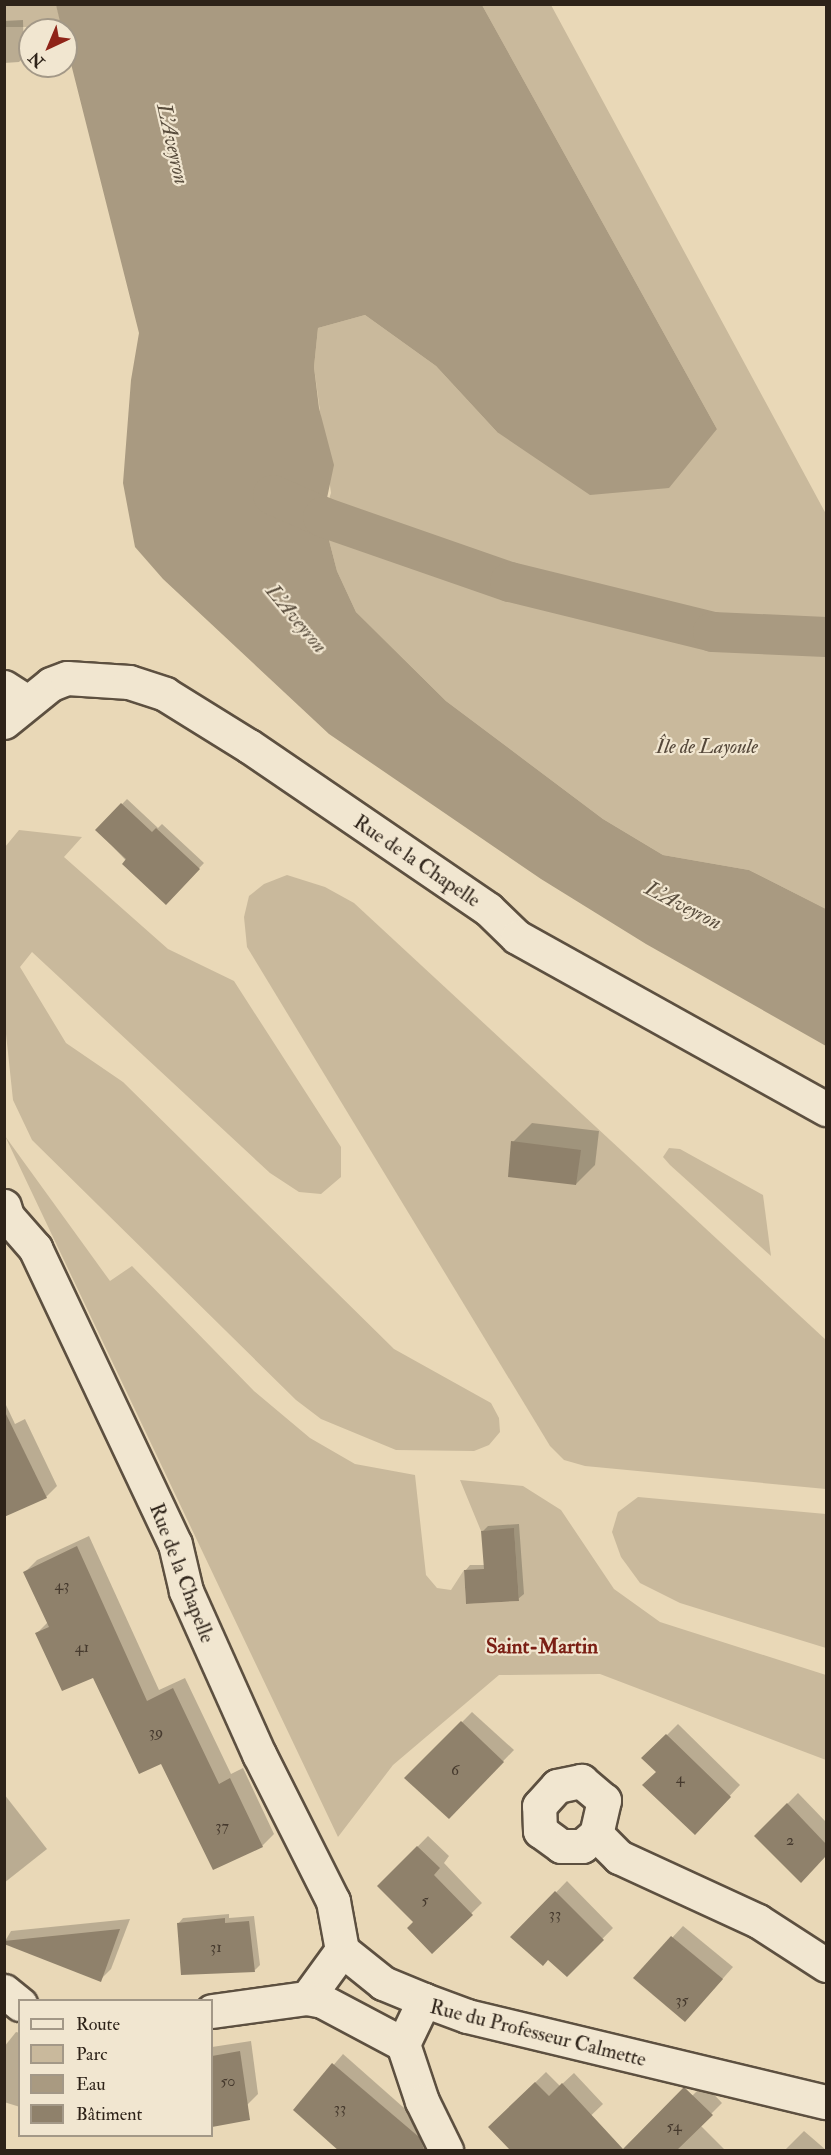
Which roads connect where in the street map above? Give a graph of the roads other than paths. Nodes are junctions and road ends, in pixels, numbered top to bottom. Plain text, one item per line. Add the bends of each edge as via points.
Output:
1 (12, 704) edge
2 (826, 1109) edge
3 (4, 1206) edge
4 (597, 1834) dead end
5 (342, 1950) junction
6 (826, 1965) edge
7 (4, 1991) edge
8 (307, 1998) junction
9 (424, 2000) junction
10 (18, 2002) edge
11 (213, 2011) edge
12 (403, 2044) junction
13 (826, 2102) edge
14 (446, 2151) edge

1 - 2 street, Rue de la Chapelle via 67,678 129,682 165,694 478,903 517,937
3 - 5 street, Rue de la Chapelle via 7,1216 35,1248 175,1544 190,1601 259,1754 333,1901
4 - 6 street via 619,1857 758,1921
5 - 8 street
5 - 9 street via 383,1983
7 - 10 street
8 - 11 street
8 - 12 street via 322,2001
9 - 12 street, Rue du Professeur Calmette
9 - 13 street, Rue du Professeur Calmette via 467,2016
12 - 14 street via 422,2101

